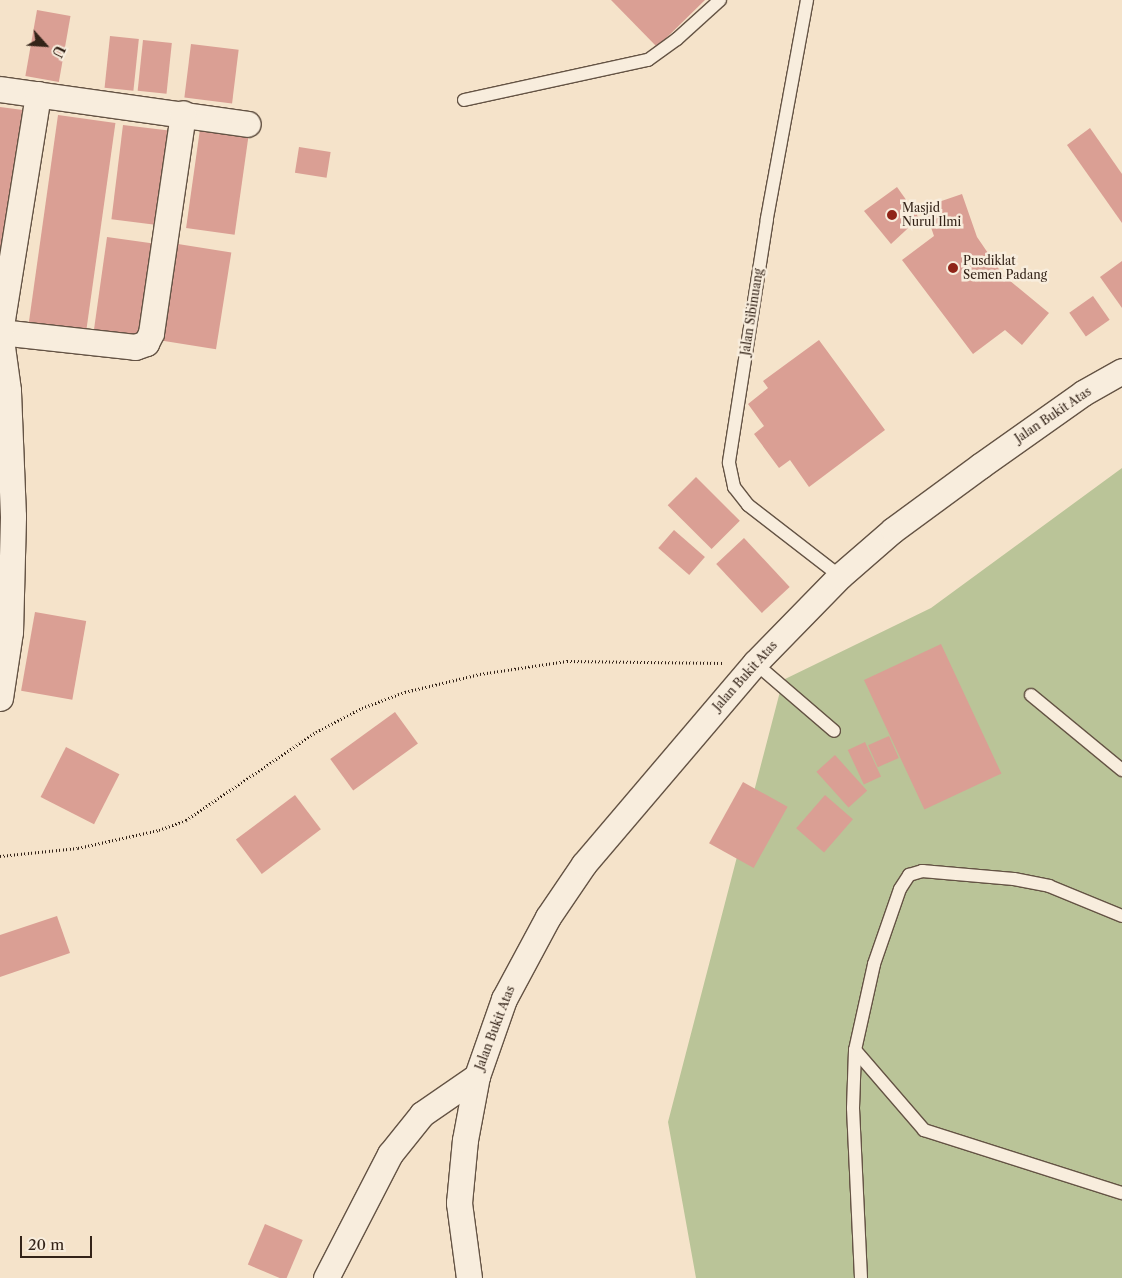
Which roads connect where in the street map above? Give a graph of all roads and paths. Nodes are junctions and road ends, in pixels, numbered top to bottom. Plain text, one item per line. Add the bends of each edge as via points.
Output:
1 (720, 0) edge
2 (807, 0) edge
3 (0, 89) edge
4 (38, 94) junction
5 (464, 100) dead end
6 (183, 113) junction
7 (248, 124) dead end
8 (0, 332) edge
9 (1122, 371) edge
10 (840, 576) junction
11 (755, 663) junction
12 (1031, 695) dead end
13 (0, 698) edge
14 (834, 731) dead end
15 (1122, 770) edge
16 (0, 856) edge
17 (1122, 916) edge
18 (856, 1050) junction
19 (477, 1076) junction
20 (1122, 1193) edge
21 (326, 1278) edge
22 (469, 1278) edge
23 (861, 1278) edge

1 - 5 lane via 677,40 648,60
2 - 10 lane, Jalan Sibinuang via 767,219 729,463 734,487 748,506
3 - 4 street
4 - 6 street
4 - 8 street
6 - 7 street
6 - 8 street via 151,334 146,343 135,346
8 - 13 street via 8,390 14,516 10,632
9 - 10 street, Jalan Bukit Atas via 1083,393 980,466 893,530
10 - 11 street, Jalan Bukit Atas
11 - 14 lane
11 - 16 path via 567,661 480,674 405,692 362,708 316,732 186,820 159,830 78,848
11 - 19 street, Jalan Bukit Atas via 584,864 548,917 504,999
12 - 15 lane
17 - 18 lane via 1049,886 1014,879 914,871 900,888 876,956
18 - 20 lane via 924,1130
18 - 23 lane via 853,1108
19 - 21 street, Jalan Bukit Atas via 422,1114 390,1154
19 - 22 street, Jalan Bukit Atas via 465,1140 459,1204

